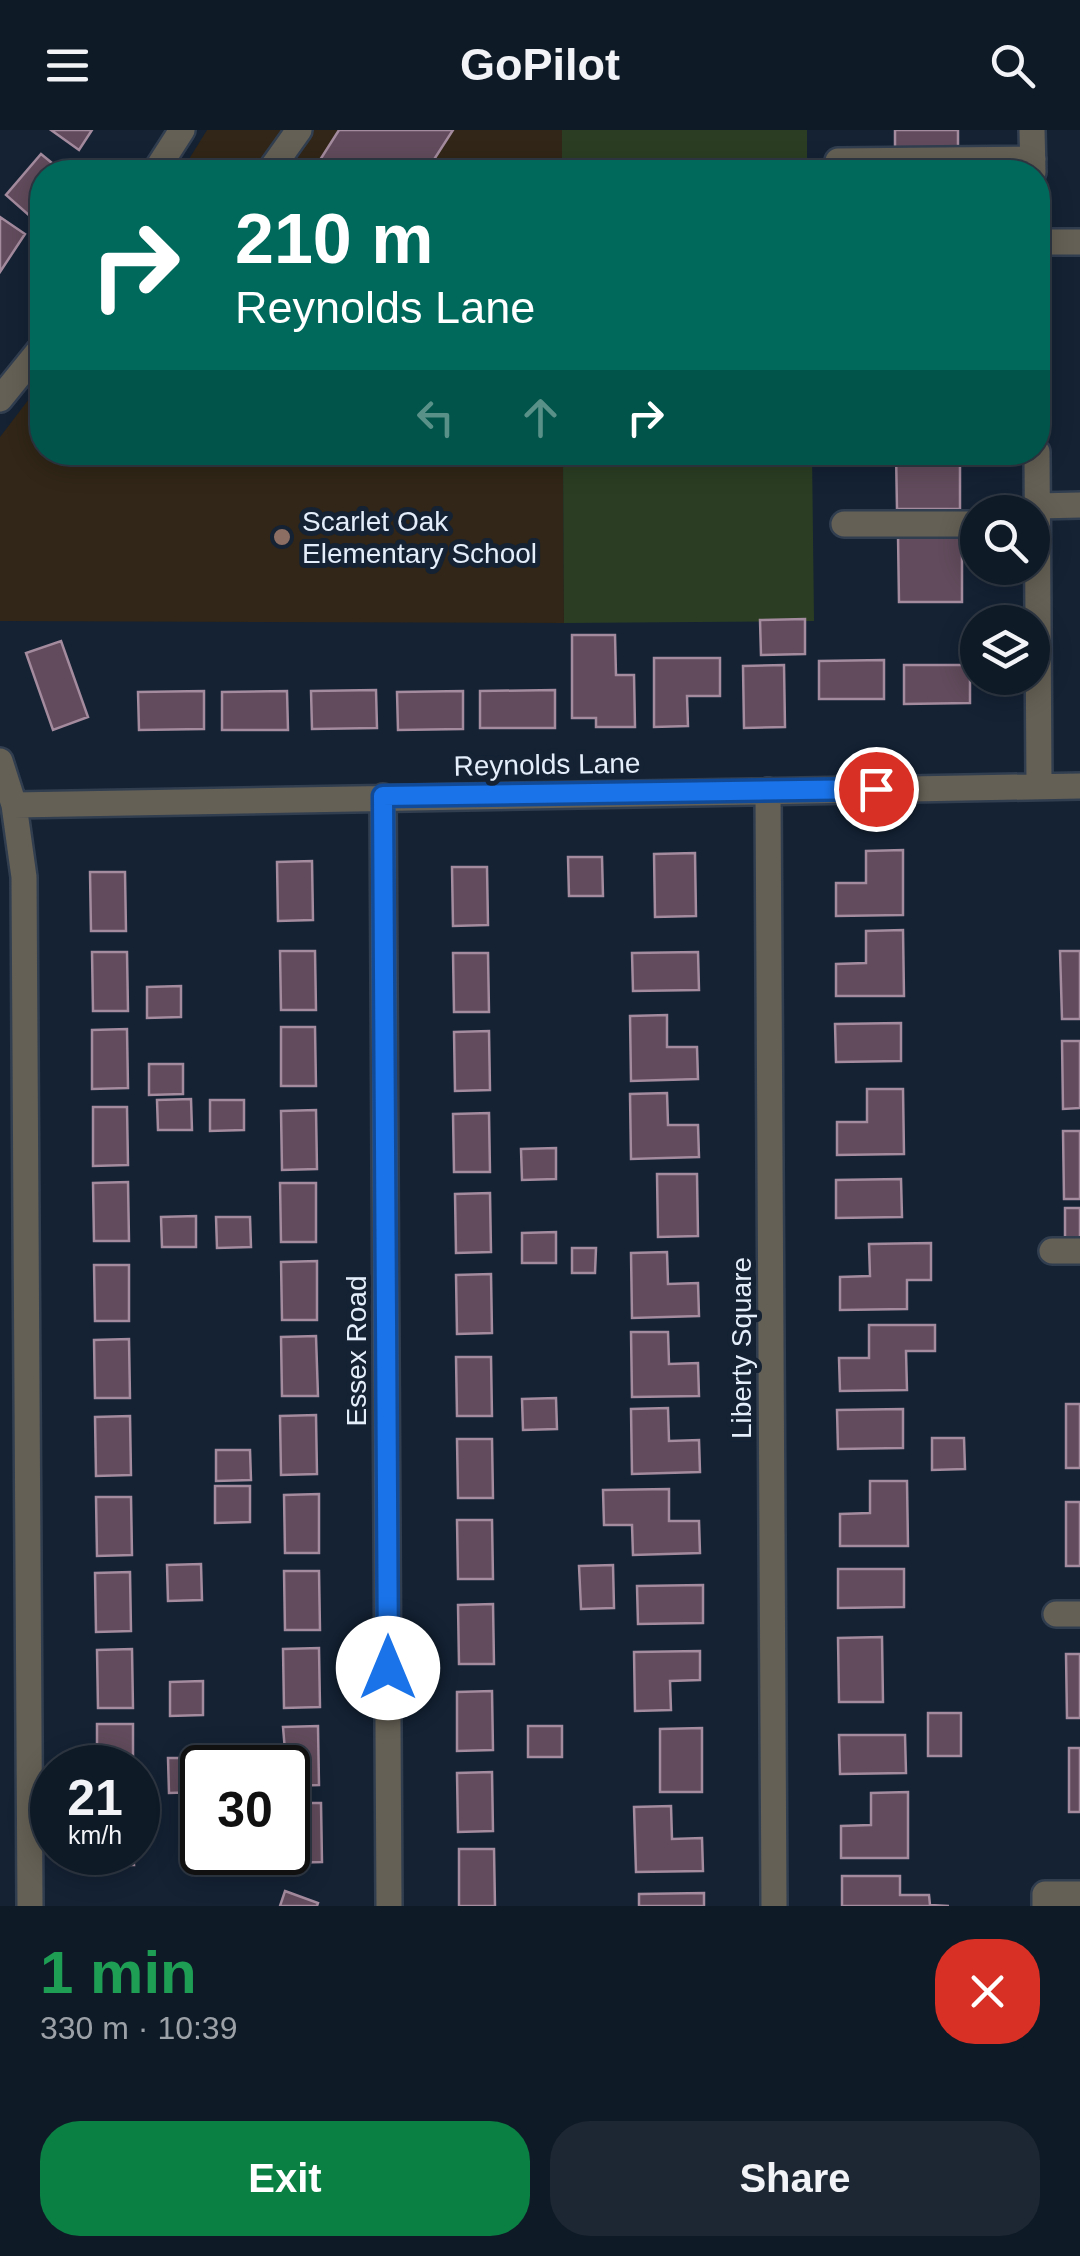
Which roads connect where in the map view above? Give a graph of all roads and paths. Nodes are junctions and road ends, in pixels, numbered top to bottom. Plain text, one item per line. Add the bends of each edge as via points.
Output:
1 (182, 130) edge
2 (299, 130) edge
3 (1032, 130) edge
4 (163, 160) edge
5 (278, 160) edge
6 (1033, 160) edge
7 (1050, 242) edge
8 (1080, 242) edge
9 (30, 362) edge
10 (0, 399) edge
11 (1037, 465) edge
12 (1036, 495) edge
13 (1080, 506) edge
14 (1050, 514) edge
15 (844, 524) dead end
16 (960, 524) edge
17 (1037, 585) edge
18 (0, 761) edge
19 (1039, 786) junction
20 (1080, 786) edge
21 (768, 790) junction
22 (383, 796) junction
23 (14, 804) junction
24 (1080, 1251) edge
25 (1052, 1252) dead end
26 (1080, 1894) edge
27 (1045, 1900) edge
28 (30, 1906) edge
29 (390, 1906) edge
30 (774, 1906) edge

1 - 4 street
2 - 5 street
3 - 6 street
7 - 8 street
9 - 10 street
11 - 12 street
13 - 14 street
15 - 16 street
17 - 19 street
18 - 23 street
19 - 20 street, Reynolds Lane
19 - 21 street, Reynolds Lane
21 - 22 street, Reynolds Lane
21 - 30 street, Liberty Square
22 - 23 street, Reynolds Lane
22 - 29 street, Essex Road
23 - 28 street via 24,876
24 - 25 street
26 - 27 street

